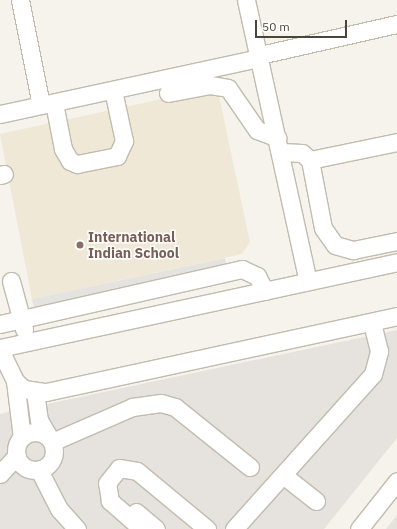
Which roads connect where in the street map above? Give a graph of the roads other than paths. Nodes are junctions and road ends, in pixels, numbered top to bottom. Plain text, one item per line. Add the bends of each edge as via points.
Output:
1 (20, 0) edge
2 (246, 0) edge
3 (397, 24) edge
4 (260, 56) junction
5 (113, 90) junction
6 (168, 93) dead end
7 (47, 104) junction
8 (0, 114) edge
9 (397, 142) edge
10 (279, 145) junction
11 (310, 160) junction
12 (323, 228) junction
13 (397, 241) edge
14 (300, 242) junction
15 (353, 250) junction
16 (397, 262) edge
17 (347, 272) junction
18 (10, 281) edge
19 (308, 281) junction
20 (265, 291) junction
21 (63, 311) junction
22 (397, 316) edge
23 (22, 320) junction
24 (372, 322) junction
25 (0, 324) edge
26 (65, 332) junction
27 (28, 341) junction
28 (0, 349) edge
29 (15, 381) junction
30 (35, 392) junction
31 (22, 438) junction
32 (50, 440) junction
33 (17, 455) junction
34 (250, 466) dead end
35 (39, 470) junction
36 (0, 474) edge
37 (283, 475) junction
38 (397, 481) edge
39 (109, 497) junction
40 (316, 501) dead end
41 (77, 529) edge
42 (142, 529) edge
43 (156, 529) edge
44 (207, 529) edge
45 (234, 529) edge
46 (359, 529) edge

1 - 7 street
2 - 4 street
3 - 4 street
4 - 5 street
4 - 10 street
5 - 7 street
5 - 7 street via 124,141 117,156 77,164 70,162
6 - 10 street via 210,85 228,88 257,130
7 - 8 street
9 - 11 street
10 - 11 street via 302,153
10 - 14 street
11 - 12 street
12 - 14 street
12 - 15 street via 335,245
13 - 15 street
14 - 19 street
15 - 17 street
16 - 17 street
17 - 19 street
18 - 23 street
19 - 20 street
20 - 21 street via 257,276 242,269
20 - 26 street
21 - 23 street
21 - 26 street
22 - 24 street
23 - 25 street
23 - 27 street
24 - 30 street
24 - 37 street via 379,351 373,374
26 - 27 street
27 - 28 street
28 - 29 street
29 - 30 street
29 - 31 street
30 - 32 street via 39,420
31 - 32 street via 38,432
31 - 33 street
32 - 34 street via 132,407 161,403 181,412
32 - 35 street via 53,459
33 - 35 street via 27,468
33 - 36 street
35 - 41 street via 59,509
37 - 40 street
37 - 45 street
38 - 46 street
39 - 42 street via 112,506
39 - 43 street via 118,498
39 - 44 street via 106,483 113,471 132,468

